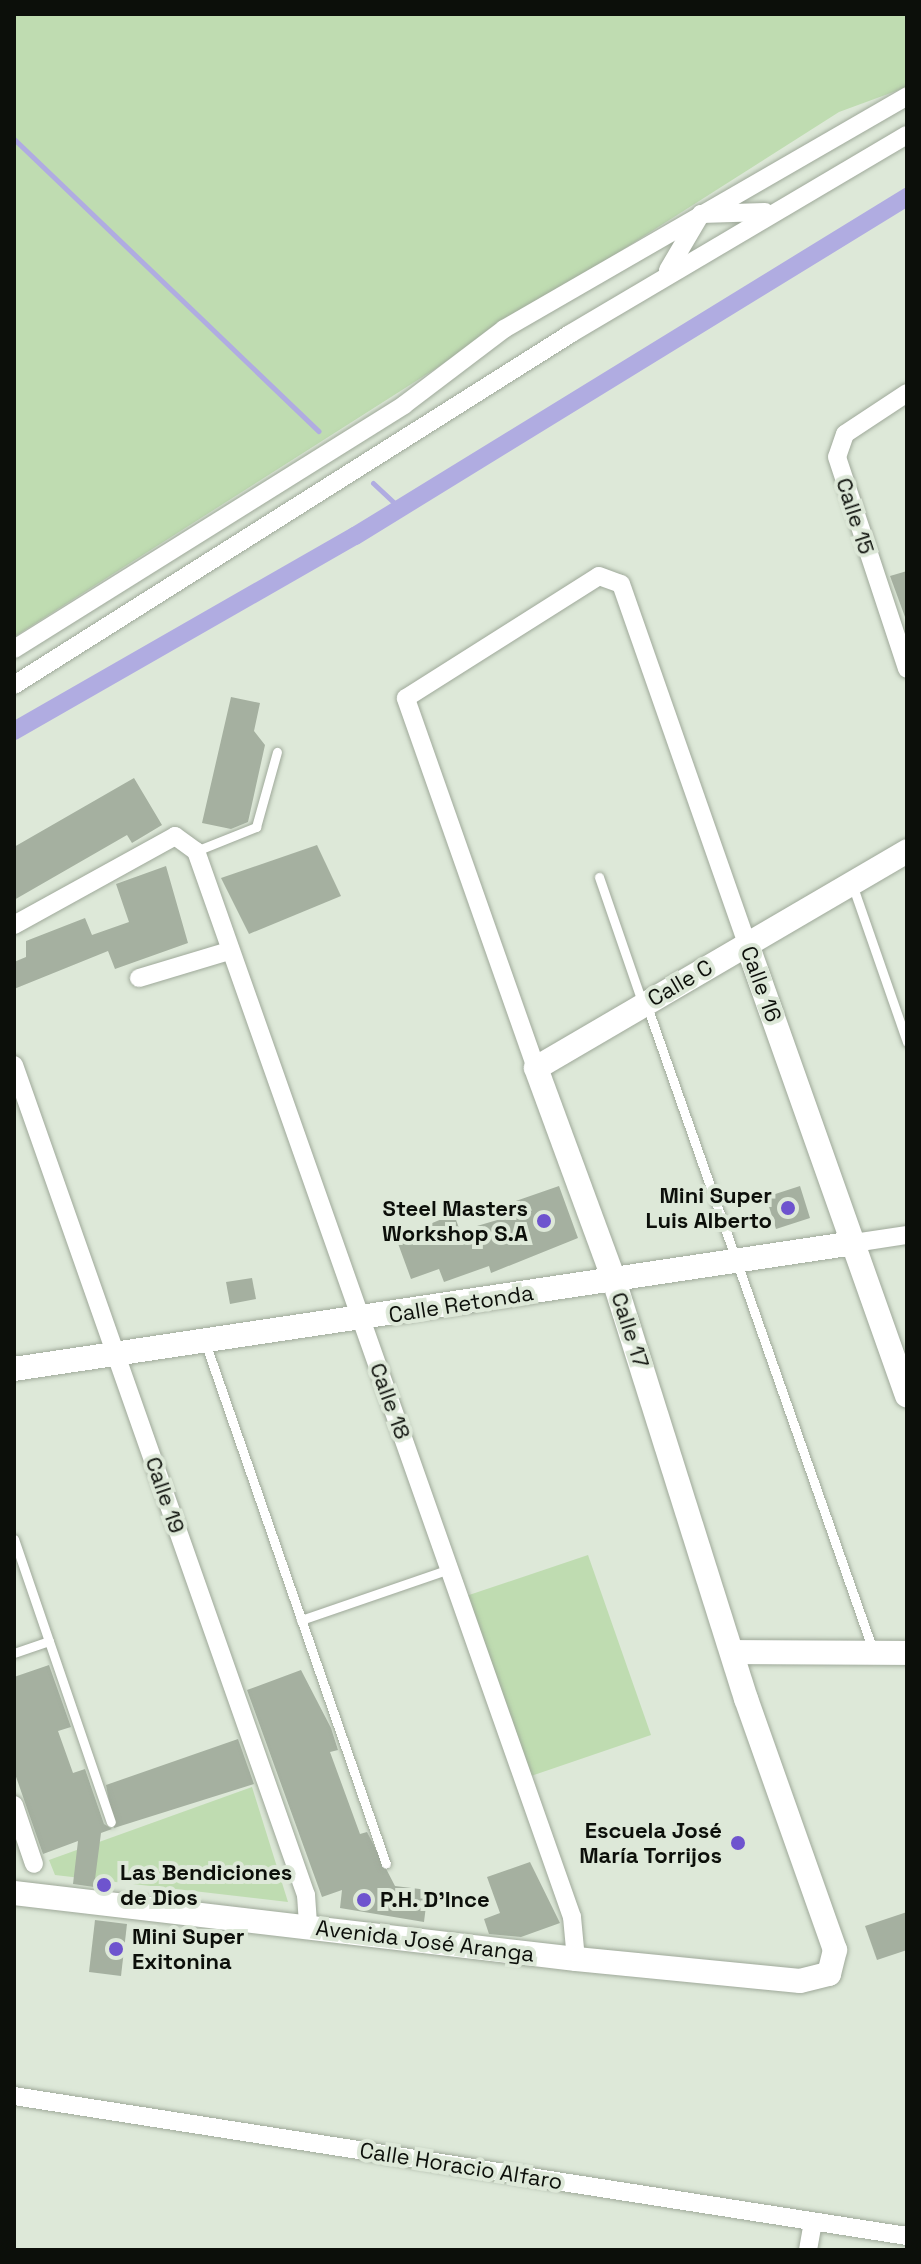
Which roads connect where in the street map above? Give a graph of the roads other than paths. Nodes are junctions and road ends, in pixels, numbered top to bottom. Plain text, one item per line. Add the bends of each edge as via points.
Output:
1 (907, 96) edge
2 (907, 135) edge
3 (785, 206) junction
4 (701, 214) junction
5 (659, 279) junction
6 (907, 393) edge
7 (14, 649) edge
8 (907, 669) edge
9 (14, 685) edge
10 (406, 698) joint
11 (277, 752) dead end
12 (194, 848) junction
13 (907, 851) edge
14 (599, 877) dead end
15 (852, 884) junction
16 (14, 925) edge
17 (747, 944) junction
18 (229, 951) junction
19 (139, 978) dead end
20 (644, 1004) junction
21 (907, 1042) edge
22 (14, 1065) edge
23 (536, 1068) junction
24 (907, 1235) edge
25 (854, 1243) junction
26 (736, 1261) junction
27 (614, 1280) junction
28 (361, 1320) junction
29 (205, 1342) junction
30 (116, 1355) junction
31 (14, 1369) edge
32 (907, 1395) edge
33 (14, 1539) edge
34 (449, 1569) junction
35 (301, 1620) junction
36 (49, 1641) junction
37 (734, 1652) junction
38 (14, 1653) edge
39 (874, 1653) junction
40 (907, 1653) edge
41 (14, 1805) edge
42 (111, 1822) dead end
43 (34, 1864) dead end
44 (386, 1864) dead end
45 (14, 1893) edge
46 (308, 1927) junction
47 (576, 1959) junction
48 (833, 1968) joint
49 (14, 2096) edge
50 (813, 2222) junction
51 (907, 2236) edge
52 (808, 2250) edge

1 - 4 street
2 - 3 street
3 - 4 street via 743,215
3 - 5 street
4 - 5 street
4 - 7 street via 504,329 404,405
5 - 9 street
6 - 8 street, Calle 15 via 845,434 837,457
10 - 17 street, Calle 16 via 599,576 613,576
10 - 23 street, Calle 17
11 - 12 lane via 256,827
12 - 16 street via 175,836
12 - 18 street, Calle 18
13 - 15 street, Calle C
14 - 20 lane
15 - 17 street, Calle C
15 - 21 lane
17 - 20 street, Calle C
17 - 25 street, Calle 16
18 - 19 street
18 - 28 street, Calle 18
20 - 23 street, Calle C
20 - 26 lane
22 - 30 street, Calle 19
23 - 27 street, Calle 17
24 - 25 street, Calle Retonda
25 - 26 street, Calle Retonda
25 - 32 street, Calle 16
26 - 27 street, Calle Retonda
26 - 39 lane
27 - 28 street, Calle Retonda
27 - 37 street, Calle 17
28 - 29 street, Calle Retonda
28 - 34 street, Calle 18
29 - 30 street, Calle Retonda
29 - 35 lane
30 - 31 street, Calle Retonda
30 - 46 street, Calle 19 via 306,1895
33 - 36 lane
34 - 35 lane
34 - 47 street, Calle 18 via 572,1917
35 - 44 lane
36 - 38 lane
36 - 42 lane
37 - 39 street
37 - 48 street, Calle 17 via 835,1950
39 - 40 street
41 - 43 street
45 - 46 street, Avenida José Aranga
46 - 47 street, Avenida José Aranga
47 - 48 street, Avenida José Aranga via 800,1981
49 - 50 street, Calle Horacio Alfaro
50 - 51 street, Calle Horacio Alfaro
50 - 52 street

